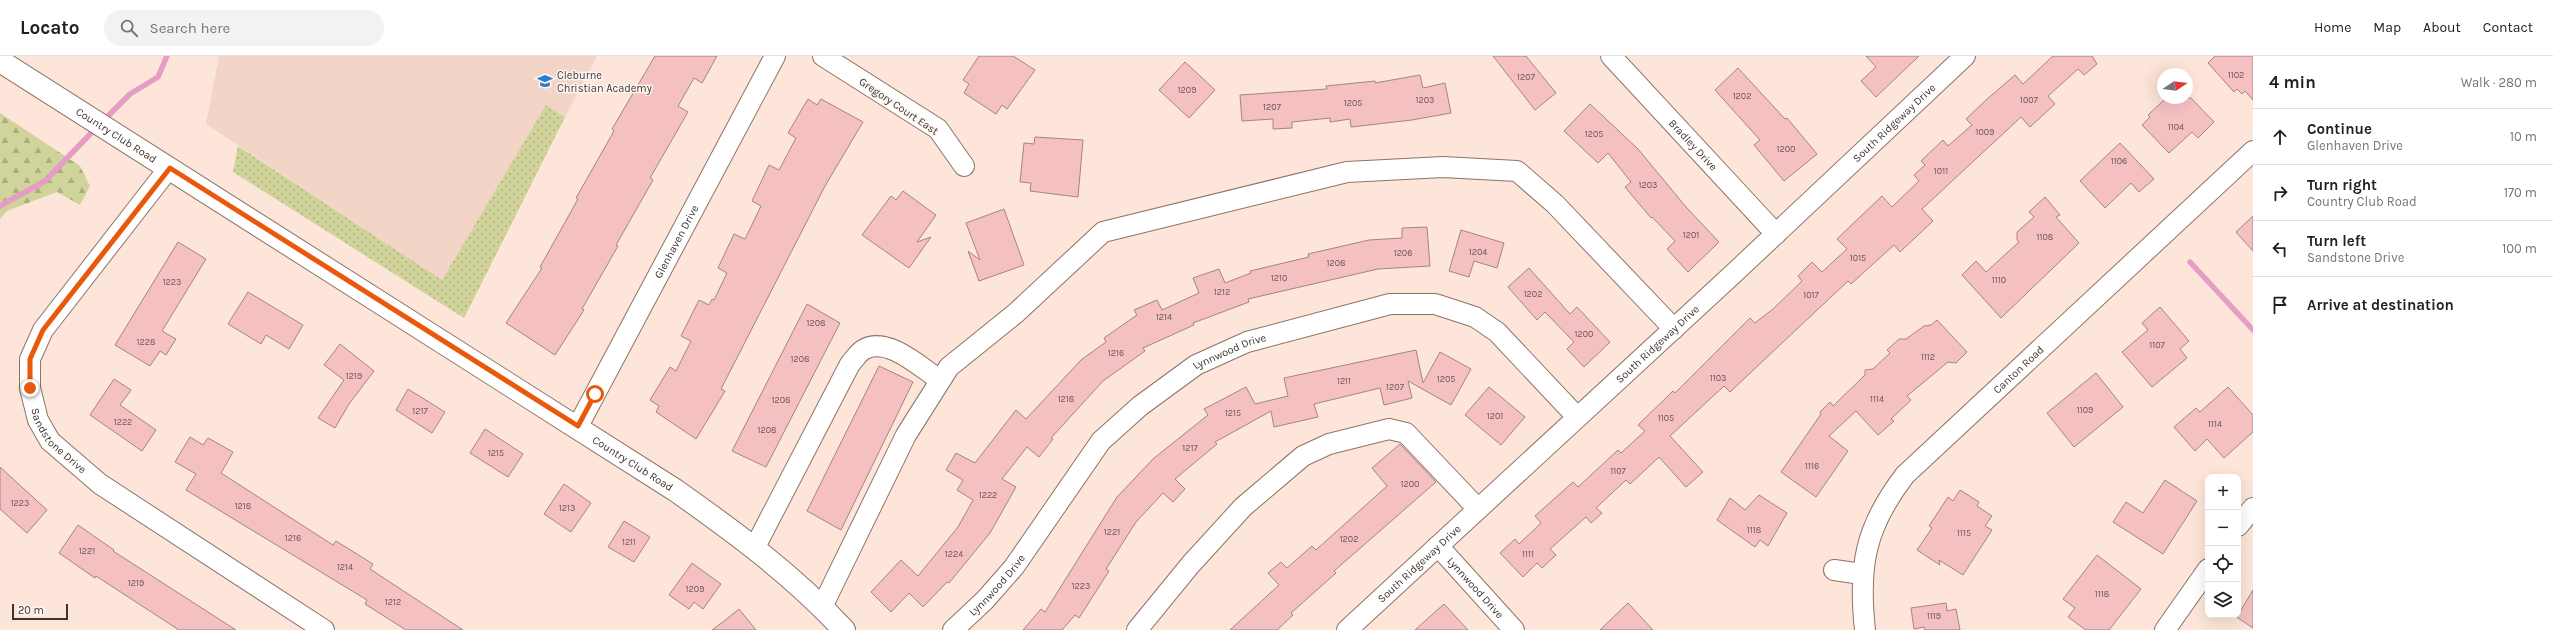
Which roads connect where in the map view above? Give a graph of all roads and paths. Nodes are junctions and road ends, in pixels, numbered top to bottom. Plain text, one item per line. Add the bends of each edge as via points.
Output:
1 (774, 56) edge
2 (823, 56) edge
3 (1611, 56) edge
4 (1965, 56) edge
5 (0, 61) edge
6 (2253, 151) edge
7 (964, 166) dead end
8 (170, 168) junction
9 (1776, 234) junction
10 (1674, 329) junction
11 (940, 380) junction
12 (1577, 417) junction
13 (578, 426) junction
14 (2253, 508) edge
15 (1478, 509) junction
16 (2241, 522) edge
17 (1438, 546) junction
18 (755, 547) junction
19 (1834, 570) dead end
20 (2205, 573) edge
21 (1862, 574) junction
22 (822, 607) junction
23 (324, 630) edge
24 (844, 630) edge
25 (953, 630) edge
26 (1137, 630) edge
27 (1347, 630) edge
28 (1514, 630) edge
29 (1865, 630) edge
30 (2165, 630) edge

1 - 13 street, Glenhaven Drive
2 - 7 street, Gregory Court East via 938,129
3 - 9 street, Bradley Drive
4 - 9 street, South Ridgeway Drive
5 - 8 main road, Country Club Road
6 - 21 street, Canton Road via 1905,475 1875,521
8 - 13 main road, Country Club Road
8 - 23 street, Sandstone Drive via 43,330 30,359 30,388 38,420 50,441 100,484
9 - 10 street, South Ridgeway Drive
10 - 11 street via 1555,204 1518,171 1442,167 1347,172 1104,232 1016,313 949,367
10 - 12 street, South Ridgeway Drive
11 - 18 street via 895,351 879,345 862,350 850,364
11 - 22 street via 906,435
12 - 15 street, South Ridgeway Drive
12 - 25 street, Lynnwood Drive via 1497,332 1475,317 1435,304 1390,304 1247,342 1196,365 1140,406 1101,441 1014,567 985,600
13 - 18 main road, Country Club Road
14 - 16 street
15 - 17 street, South Ridgeway Drive
15 - 26 street via 1406,433 1390,429 1330,444 1303,456 1243,507 1191,564
17 - 27 street, South Ridgeway Drive
17 - 28 street, Lynnwood Drive
18 - 22 main road, Country Club Road
19 - 21 street
20 - 30 street
21 - 29 street, Canton Road
22 - 24 main road, Country Club Road

